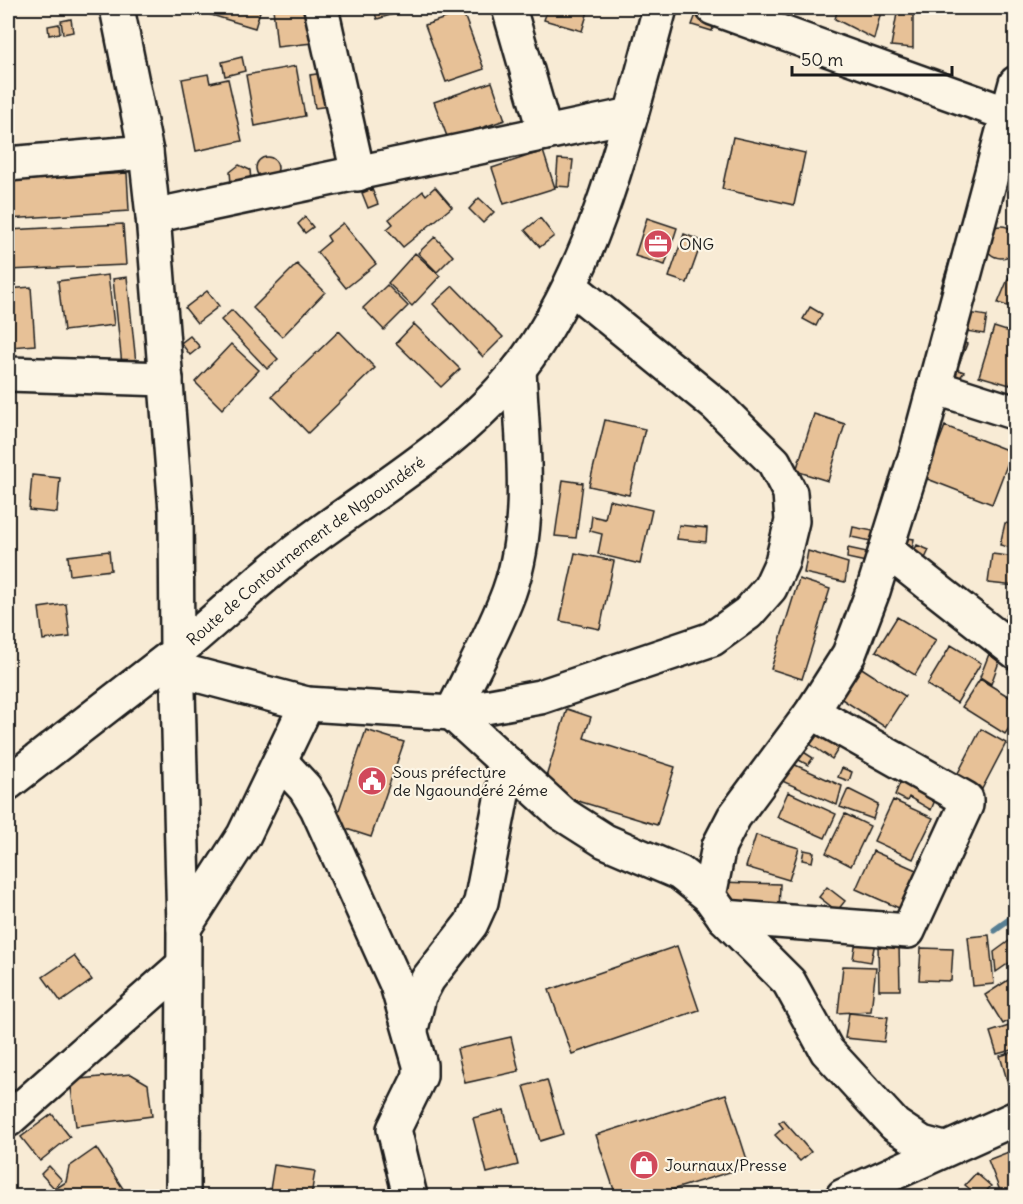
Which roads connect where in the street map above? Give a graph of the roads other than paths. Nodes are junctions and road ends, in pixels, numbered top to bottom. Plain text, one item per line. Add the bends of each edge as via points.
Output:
1 (117, 8) edge
2 (321, 8) edge
3 (509, 8) edge
4 (660, 8) edge
5 (713, 8) edge
6 (1016, 83) edge
7 (631, 115) junction
8 (1011, 115) edge
9 (544, 134) junction
10 (146, 152) junction
11 (8, 164) edge
12 (358, 174) junction
13 (153, 216) junction
14 (571, 287) junction
15 (519, 369) junction
16 (8, 374) edge
17 (166, 379) junction
18 (934, 387) junction
19 (1016, 413) edge
20 (886, 550) junction
21 (1016, 652) edge
22 (178, 661) junction
23 (308, 704) junction
24 (812, 712) junction
25 (452, 713) junction
26 (280, 761) junction
27 (508, 764) junction
28 (8, 783) edge
29 (719, 846) junction
30 (680, 873) junction
31 (717, 907) junction
32 (184, 928) junction
33 (182, 966) junction
34 (411, 1029) junction
35 (1016, 1118) edge
36 (8, 1120) edge
37 (945, 1149) junction
38 (181, 1195) edge
39 (410, 1197) edge
40 (843, 1197) edge

1 - 10 street
2 - 12 street
3 - 9 street
4 - 7 street, Route de Contournement de Ngaoundéré
5 - 8 street
6 - 8 street
7 - 9 street
7 - 14 street, Route de Contournement de Ngaoundéré
8 - 18 street
9 - 12 street
10 - 11 street
10 - 13 street
12 - 13 street
13 - 17 street
14 - 15 street, Route de Contournement de Ngaoundéré
14 - 25 street via 716,405 774,462 790,493 792,521 782,562 770,588 748,613 712,639 540,697
15 - 22 street, Route de Contournement de Ngaoundéré via 452,438 300,547
15 - 25 street via 524,495 521,545 509,592
16 - 17 street
17 - 22 street via 176,511
18 - 19 street
18 - 20 street
20 - 21 street
20 - 24 street via 849,654
22 - 23 street
22 - 28 street, Route de Contournement de Ngaoundéré
22 - 32 street
23 - 25 street
23 - 26 street
24 - 29 street via 734,818
24 - 31 street via 966,799 908,932
25 - 27 street
26 - 32 street via 244,835
26 - 34 street via 317,808 397,985
27 - 30 street via 561,813 605,841
27 - 34 street via 481,902 471,924 428,979 419,996
29 - 30 street
29 - 31 street
30 - 31 street
31 - 37 street via 789,982 827,1051 895,1125 922,1143
32 - 33 street
33 - 36 street
33 - 38 street
34 - 39 street via 420,1076 394,1129
35 - 37 street
37 - 40 street

